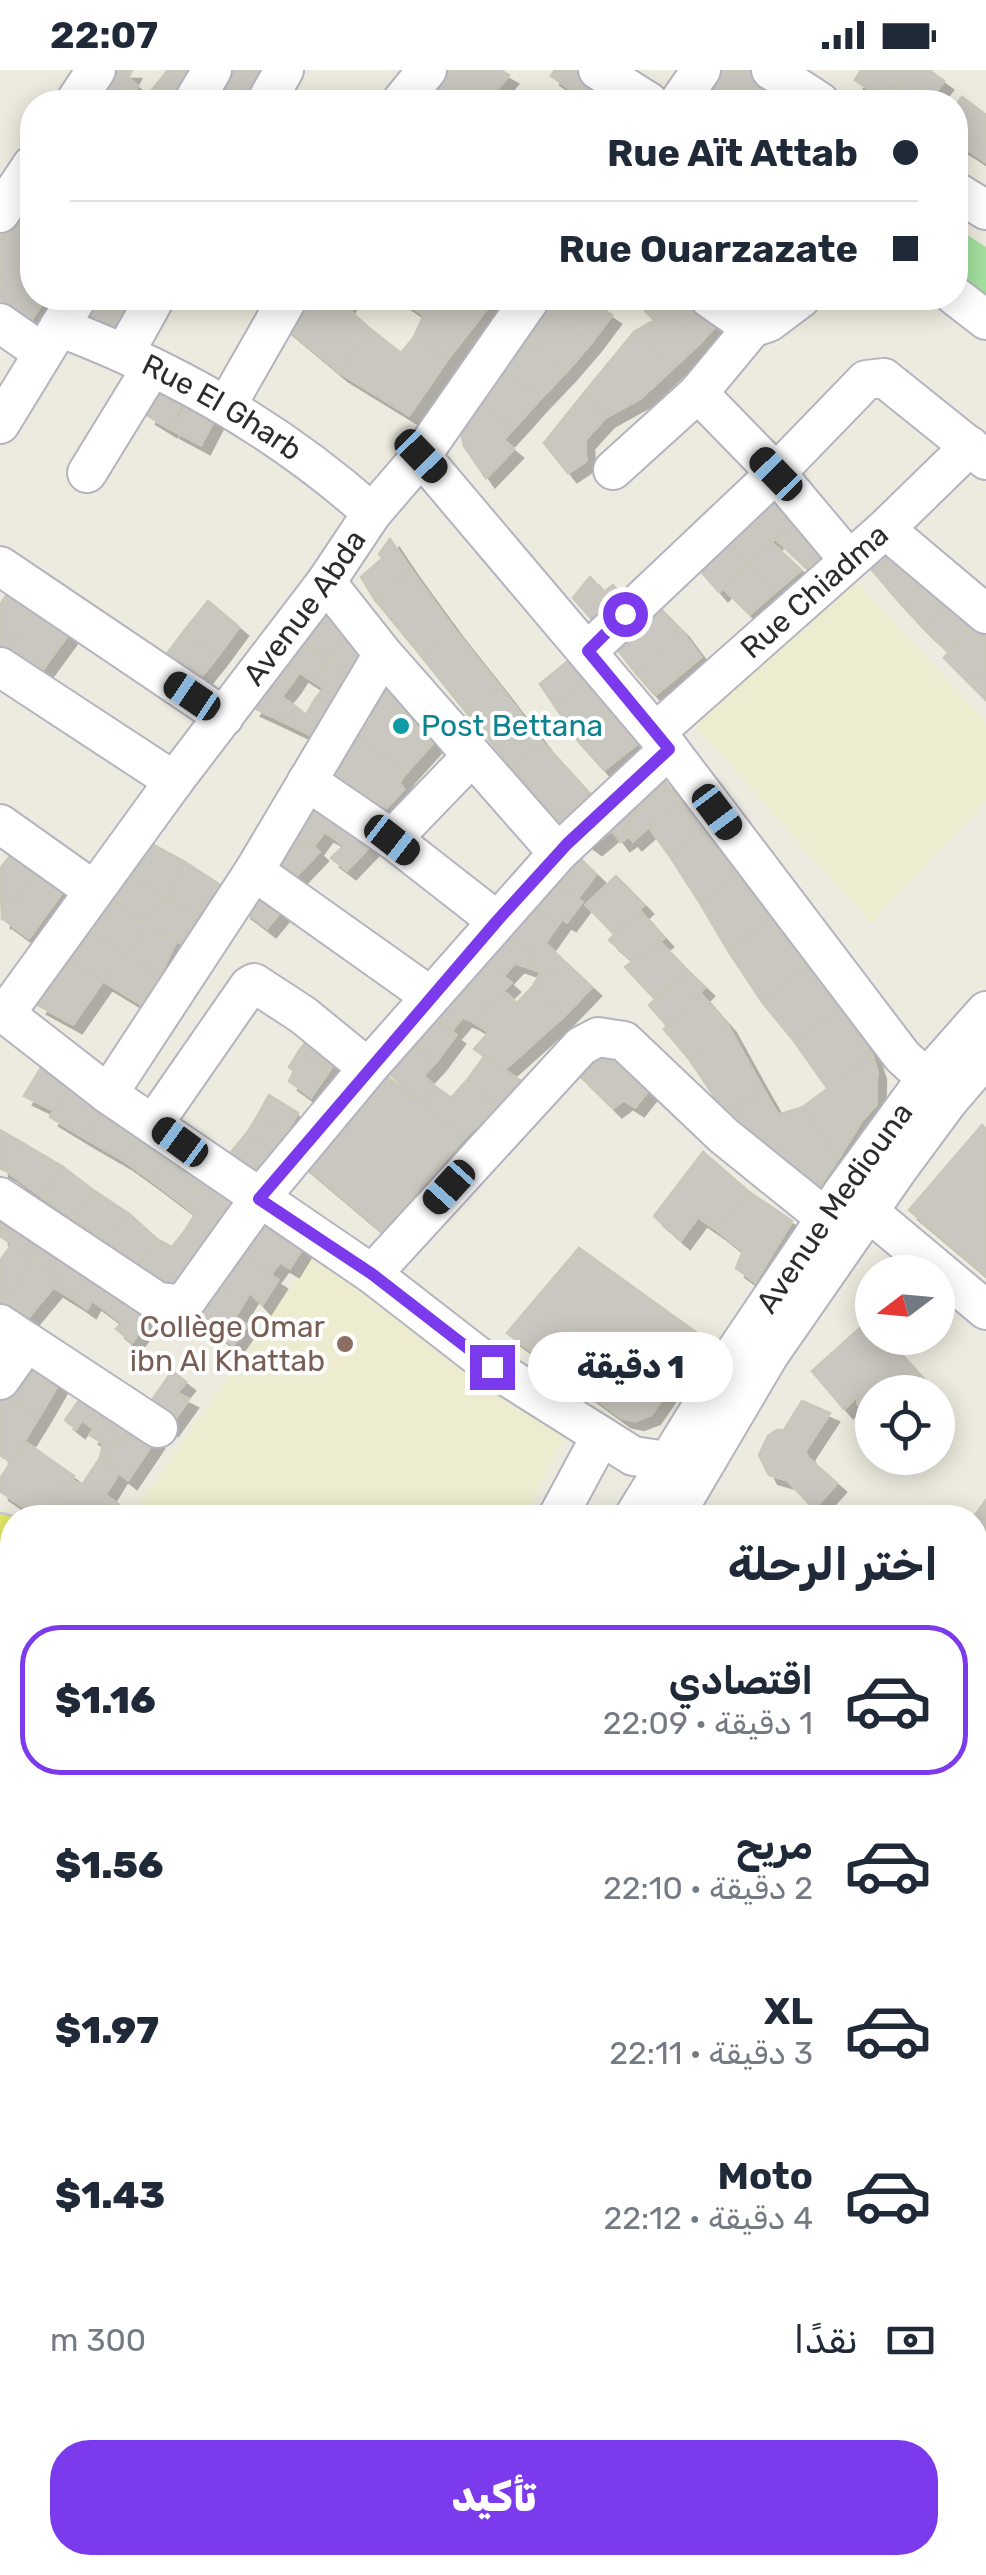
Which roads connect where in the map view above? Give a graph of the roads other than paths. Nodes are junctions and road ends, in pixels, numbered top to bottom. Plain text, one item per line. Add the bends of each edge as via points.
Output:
1 (427, 70) edge
2 (598, 70) edge
3 (771, 70) edge
4 (410, 90) edge
5 (630, 90) edge
6 (802, 90) edge
7 (20, 184) edge
8 (0, 213) edge
9 (152, 310) edge
10 (281, 310) edge
11 (523, 310) edge
12 (726, 310) edge
13 (785, 310) edge
14 (0, 323) edge
15 (60, 326) edge
16 (752, 328) junction
17 (138, 359) junction
18 (698, 393) junction
19 (228, 406) junction
20 (0, 424) edge
21 (978, 453) edge
22 (421, 456) junction
23 (613, 470) dead end
24 (87, 473) dead end
25 (776, 474) junction
26 (372, 514) junction
27 (885, 528) junction
28 (849, 560) junction
29 (0, 566) edge
30 (326, 582) junction
31 (986, 614) edge
32 (588, 651) junction
33 (382, 654) junction
34 (0, 667) edge
35 (224, 717) junction
36 (662, 741) junction
37 (472, 756) junction
38 (174, 780) junction
39 (307, 780) junction
40 (0, 824) edge
41 (392, 840) junction
42 (558, 853) junction
43 (254, 871) junction
44 (94, 890) junction
45 (497, 921) junction
46 (430, 996) junction
47 (986, 1011) edge
48 (2, 1012) edge
49 (986, 1057) edge
50 (368, 1068) junction
51 (937, 1090) junction
52 (108, 1094) junction
53 (154, 1123) junction
54 (0, 1197) edge
55 (259, 1199) junction
56 (847, 1207) junction
57 (372, 1274) junction
58 (986, 1310) edge
59 (13, 1333) edge
60 (0, 1380) edge
61 (158, 1428) dead end
62 (653, 1484) edge
63 (594, 1505) edge

1 - 4 street
2 - 5 street
3 - 6 street
7 - 8 street
9 - 17 street
10 - 19 street
11 - 22 street, Avenue Abda
12 - 16 street
13 - 16 street
14 - 15 street, Rue El Gharb
15 - 17 street, Rue El Gharb
15 - 20 street
16 - 18 street
17 - 19 street, Rue El Gharb
17 - 24 street
18 - 23 street
18 - 25 street
19 - 26 street, Rue El Gharb via 322,468
21 - 25 street via 884,378 872,377
21 - 27 street, Rue Chiadma
22 - 26 street, Avenue Abda
22 - 32 street
25 - 28 street
25 - 32 street
26 - 30 street, Avenue Abda
27 - 28 street, Rue Chiadma
27 - 31 street
28 - 36 street, Rue Chiadma
29 - 35 street
30 - 33 street
30 - 35 street, Avenue Abda
32 - 36 street
33 - 37 street
33 - 39 street
34 - 38 street
35 - 38 street, Avenue Abda
36 - 42 street, Rue Chiadma
36 - 51 street via 868,1012
37 - 41 street
37 - 42 street
38 - 44 street, Avenue Abda
39 - 41 street
39 - 43 street
40 - 44 street
41 - 45 street
42 - 45 street, Rue Chiadma
43 - 46 street
43 - 52 street
44 - 48 street, Avenue Abda
45 - 46 street, Rue Chiadma
46 - 50 street, Rue Chiadma
47 - 51 street, Avenue Mediouna
48 - 52 street
49 - 51 street, Avenue Mediouna
50 - 53 street via 254,983
50 - 55 street, Rue Chiadma
51 - 56 street, Avenue Mediouna
52 - 53 street
53 - 55 street
54 - 55 street, Rue Chiadma via 165,1304 194,1293
55 - 57 street
56 - 57 street via 724,1136 624,1042 598,1037 581,1046
56 - 58 street
56 - 62 street, Avenue Mediouna via 770,1356
57 - 62 street
59 - 60 street
59 - 61 street
62 - 63 street, Avenue Mediouna

